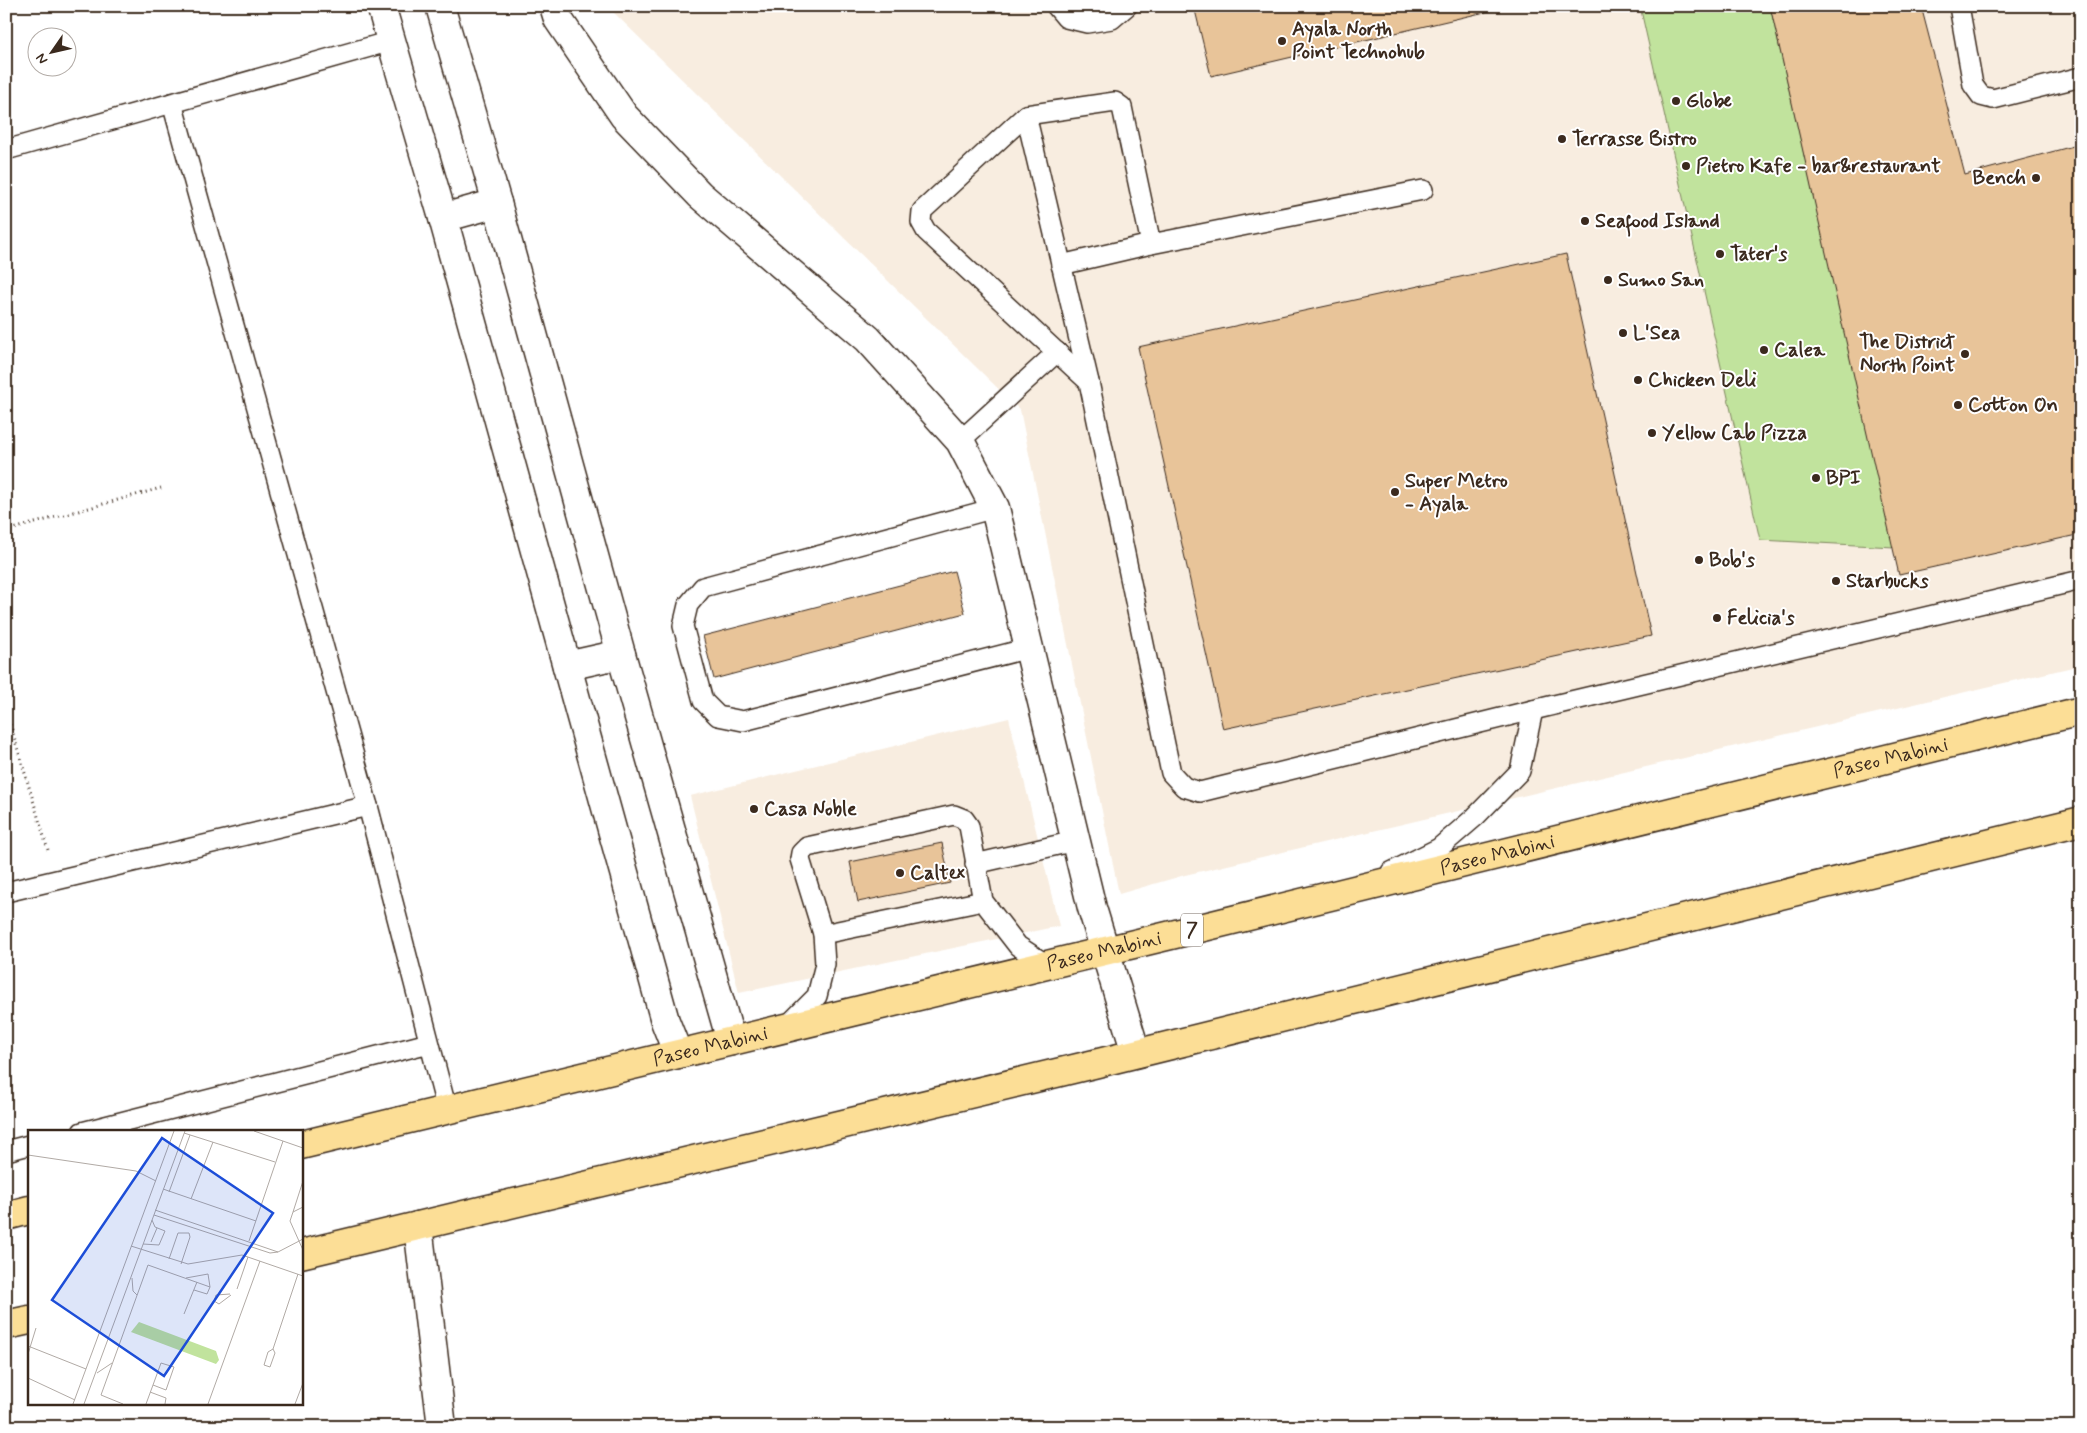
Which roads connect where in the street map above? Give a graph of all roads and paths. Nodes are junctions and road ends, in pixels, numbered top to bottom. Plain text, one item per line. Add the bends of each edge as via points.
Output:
1 (380, 6) edge
2 (440, 6) edge
3 (554, 6) edge
4 (1056, 6) edge
5 (1127, 6) edge
6 (1959, 6) edge
7 (391, 41) junction
8 (2081, 77) edge
9 (172, 103) junction
10 (1026, 115) junction
11 (6, 150) edge
12 (1423, 190) dead end
13 (497, 203) junction
14 (443, 218) junction
15 (1151, 244) junction
16 (1061, 265) junction
17 (1057, 352) junction
18 (1089, 382) junction
19 (960, 442) junction
20 (161, 488) dead end
21 (995, 508) junction
22 (6, 531) edge
23 (2081, 580) edge
24 (1029, 648) junction
25 (621, 654) junction
26 (567, 666) junction
27 (6, 710) edge
28 (1533, 710) junction
29 (2081, 711) edge
30 (368, 806) junction
31 (2081, 822) edge
32 (1075, 841) junction
33 (975, 864) junction
34 (57, 880) junction
35 (1354, 890) junction
36 (6, 892) edge
37 (983, 901) junction
38 (823, 934) junction
39 (1106, 951) junction
40 (1047, 965) junction
41 (784, 1029) junction
42 (732, 1041) junction
43 (429, 1043) junction
44 (1136, 1053) junction
45 (678, 1054) junction
46 (447, 1110) junction
47 (90, 1130) edge
48 (28, 1145) edge
49 (302, 1145) edge
50 (6, 1151) edge
51 (28, 1210) edge
52 (6, 1216) edge
53 (418, 1226) junction
54 (302, 1254) edge
55 (28, 1320) edge
56 (6, 1325) edge
57 (442, 1427) edge

1 - 7 street
2 - 13 street
3 - 19 street via 558,19 624,116 700,195 868,340
4 - 5 lane via 1066,18 1088,23 1112,19
6 - 8 lane via 1973,85 1981,96 1993,99
7 - 9 lane
7 - 14 street
9 - 11 lane
9 - 30 lane
10 - 15 lane via 1115,102 1122,107
10 - 16 lane
10 - 17 lane via 922,211 921,222 926,231
12 - 15 lane
13 - 14 street
13 - 25 street
14 - 26 street
15 - 16 lane
16 - 18 lane
17 - 18 lane
17 - 19 lane
18 - 28 lane via 1170,773 1184,787 1200,792
19 - 21 street
20 - 22 path
21 - 24 street
21 - 24 lane via 704,587 688,605 683,626 703,701 718,716 743,721
23 - 28 lane
24 - 32 street
25 - 26 street
25 - 42 street
26 - 45 street via 665,1021
27 - 34 path
28 - 35 lane via 1520,772 1440,848
29 - 35 main road, Paseo Mabini / 7
30 - 34 lane
30 - 43 lane
31 - 44 main road
32 - 33 lane
32 - 39 street
33 - 37 lane
33 - 38 lane via 968,826 964,819 954,815 807,847 800,859
34 - 36 lane
35 - 39 main road, Paseo Mabini / 7
37 - 38 lane
37 - 40 lane via 1018,946
38 - 41 lane via 825,964 817,996
39 - 40 main road, Paseo Mabini / 7
39 - 44 street
40 - 41 main road, Paseo Mabini / 7
41 - 42 main road, Paseo Mabini / 7
42 - 45 main road, Paseo Mabini / 7
43 - 46 lane
43 - 47 lane
44 - 53 main road
45 - 46 main road, Paseo Mabini / 7
46 - 49 main road, Paseo Mabini / 7
48 - 50 lane
51 - 52 main road
53 - 54 main road
53 - 57 street
55 - 56 main road

